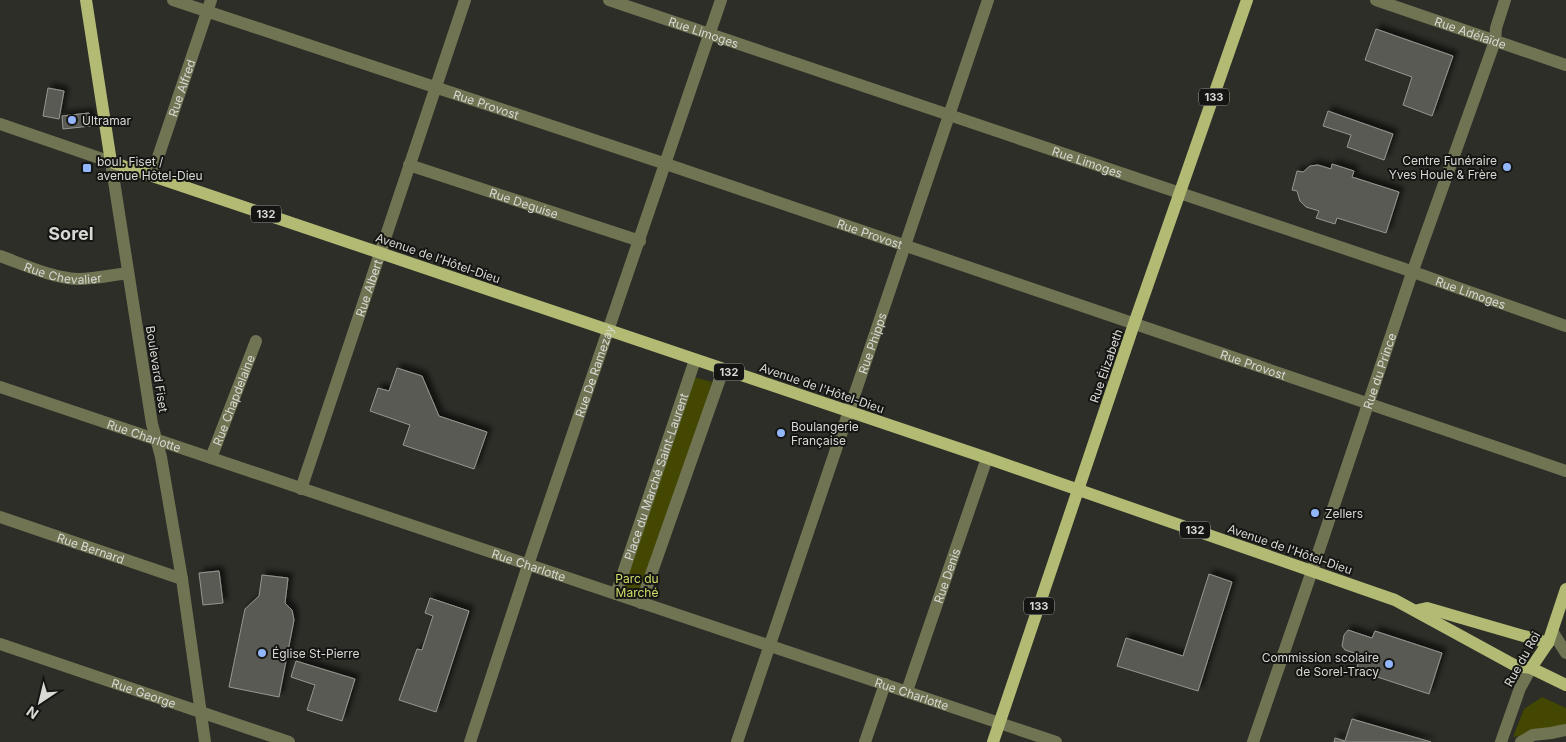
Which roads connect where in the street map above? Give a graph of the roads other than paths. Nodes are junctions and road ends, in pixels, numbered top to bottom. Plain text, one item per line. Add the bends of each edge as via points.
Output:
1 (86, 0) edge
2 (173, 0) edge
3 (465, 0) edge
4 (609, 0) edge
5 (721, 0) edge
6 (988, 0) edge
7 (1247, 0) edge
8 (1376, 0) edge
9 (1505, 0) edge
10 (209, 6) edge
11 (710, 34) junction
12 (1495, 41) junction
13 (1566, 65) edge
14 (435, 88) junction
15 (949, 115) junction
16 (0, 124) edge
17 (111, 162) junction
18 (666, 164) junction
19 (409, 165) junction
20 (152, 175) junction
21 (1180, 193) junction
22 (640, 241) junction
23 (905, 247) junction
24 (380, 253) junction
25 (0, 256) edge
26 (1412, 272) junction
27 (128, 273) junction
28 (1134, 324) junction
29 (1566, 326) edge
30 (609, 331) junction
31 (256, 341) dead end
32 (695, 360) junction
33 (723, 370) junction
34 (0, 387) edge
35 (1368, 404) junction
36 (849, 412) junction
37 (157, 440) junction
38 (211, 458) junction
39 (987, 458) junction
40 (1566, 471) edge
41 (301, 489) junction
42 (1079, 489) junction
43 (0, 517) edge
44 (528, 565) junction
45 (1312, 571) junction
46 (182, 579) junction
47 (1566, 589) edge
48 (616, 594) junction
49 (641, 603) junction
50 (1415, 610) junction
51 (1550, 637) junction
52 (0, 646) edge
53 (770, 646) junction
54 (1566, 653) edge
55 (1531, 668) junction
56 (885, 684) junction
57 (1566, 686) edge
58 (907, 691) junction
59 (202, 712) junction
60 (1000, 723) junction
61 (1566, 730) edge
62 (1551, 733) junction
63 (1566, 740) edge
64 (205, 742) edge
65 (289, 742) edge
66 (470, 742) edge
67 (737, 742) edge
68 (865, 742) edge
69 (993, 742) edge
70 (1056, 742) edge
71 (1253, 742) edge
72 (1501, 742) edge
73 (1521, 742) edge

1 - 17 main road, Boulevard Fiset
2 - 10 street, Rue Provost
3 - 14 street, Rue Albert
4 - 11 street, Rue Limoges
5 - 11 street, Rue De Ramezay
6 - 15 street, Rue Phipps
7 - 21 main road, Rue Élizabeth / 133
8 - 12 street, Rue Adélaïde
9 - 12 street, Rue du Prince
10 - 14 street, Rue Provost
10 - 20 street, Rue Alfred
11 - 15 street, Rue Limoges
11 - 18 street, Rue De Ramezay
12 - 13 street, Rue Adélaïde
12 - 26 street, Rue du Prince
14 - 18 street, Rue Provost
14 - 19 street, Rue Albert
15 - 21 street, Rue Limoges
15 - 23 street, Rue Phipps
16 - 17 street, Avenue de l'Hôtel-Dieu
17 - 20 main road, Avenue de l'Hôtel-Dieu / 132
17 - 27 street, Boulevard Fiset
18 - 22 street, Rue De Ramezay
18 - 23 street, Rue Provost
19 - 22 street, Rue Deguise
19 - 24 street, Rue Albert
20 - 24 main road, Avenue de l'Hôtel-Dieu / 132
21 - 26 street, Rue Limoges
21 - 28 main road, Rue Élizabeth / 133
22 - 30 street, Rue De Ramezay
23 - 28 street, Rue Provost
23 - 36 street, Rue Phipps
24 - 30 main road, Avenue de l'Hôtel-Dieu / 132
24 - 41 street, Rue Albert
25 - 27 street, Rue Chevalier via 70,278
26 - 29 street, Rue Limoges
26 - 35 street, Rue du Prince
27 - 37 street, Boulevard Fiset
28 - 35 street, Rue Provost
28 - 42 main road, Rue Élizabeth / 133
30 - 32 main road, Avenue de l'Hôtel-Dieu / 132
30 - 44 street, Rue De Ramezay
31 - 38 street, Rue Chapdelaine
32 - 33 main road, Avenue de l'Hôtel-Dieu / 132
32 - 48 street, Place du Marché Saint-Laurent
33 - 36 main road, Avenue de l'Hôtel-Dieu / 132
33 - 49 street, Place du Marché Saint-Laurent
34 - 37 street, Rue Charlotte
35 - 40 street, Rue Provost
35 - 45 street, Rue du Prince
36 - 39 main road, Avenue de l'Hôtel-Dieu / 132
36 - 53 street, Rue Phipps
37 - 38 street, Rue Charlotte
37 - 46 street, Boulevard Fiset
38 - 41 street, Rue Charlotte
39 - 42 main road, Avenue de l'Hôtel-Dieu / 132
39 - 58 street, Rue Denis
41 - 44 street, Rue Charlotte
42 - 45 main road, Avenue de l'Hôtel-Dieu / 132
42 - 60 main road, Rue Élizabeth / 133
43 - 46 street, Rue Bernard
44 - 48 street, Rue Charlotte
44 - 66 street, Rue De Ramezay
45 - 50 main road, Avenue de l'Hôtel-Dieu / 132
45 - 71 street, Rue du Prince
46 - 59 street, Boulevard Fiset
47 - 51 main road, Rue du Roi
48 - 49 street, Rue Charlotte
49 - 53 street, Rue Charlotte
50 - 51 main road via 1427,608
50 - 55 main road, Avenue de l'Hôtel-Dieu / 132 via 1516,666
51 - 54 street
51 - 55 main road, Rue du Roi
52 - 59 street, Rue George
53 - 56 street, Rue Charlotte
53 - 67 street, Rue Phipps
55 - 57 main road, Avenue de l'Hôtel-Dieu / 132
55 - 72 street, Rue du Roi via 1520,688
56 - 58 street, Rue Charlotte
56 - 68 street
58 - 60 street, Rue Charlotte
59 - 64 street, Boulevard Fiset
59 - 65 street, Rue George
60 - 69 main road, Rue Élizabeth / 133
60 - 70 street, Rue Charlotte
61 - 62 street
62 - 63 street
62 - 73 street via 1533,735

